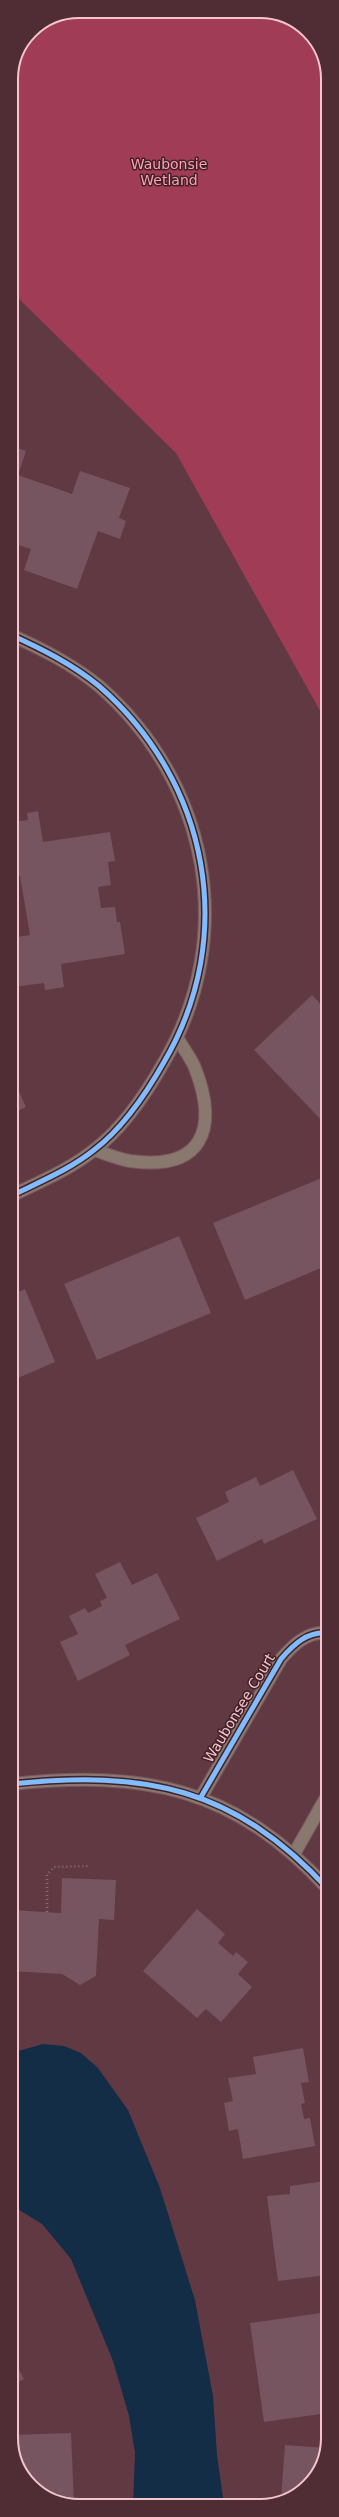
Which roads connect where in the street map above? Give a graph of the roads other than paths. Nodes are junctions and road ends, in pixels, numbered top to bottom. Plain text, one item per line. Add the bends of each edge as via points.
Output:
1 (18, 638) edge
2 (178, 1039) junction
3 (94, 1150) junction
4 (18, 1193) edge
5 (321, 1632) edge
6 (18, 1783) edge
7 (201, 1797) junction
8 (321, 1806) edge
9 (294, 1854) junction
10 (321, 1882) edge

1 - 2 street via 58,657 99,687 138,726 170,773 193,826 205,880 206,935 194,993
2 - 3 street via 151,1084 121,1124
2 - 3 street via 194,1067 207,1120 189,1154 151,1163 128,1161
3 - 4 street via 58,1173
5 - 7 street, Waubonsee Court via 296,1641 281,1659
6 - 7 street via 65,1778 124,1780
7 - 9 street via 249,1820
8 - 9 street
9 - 10 street

